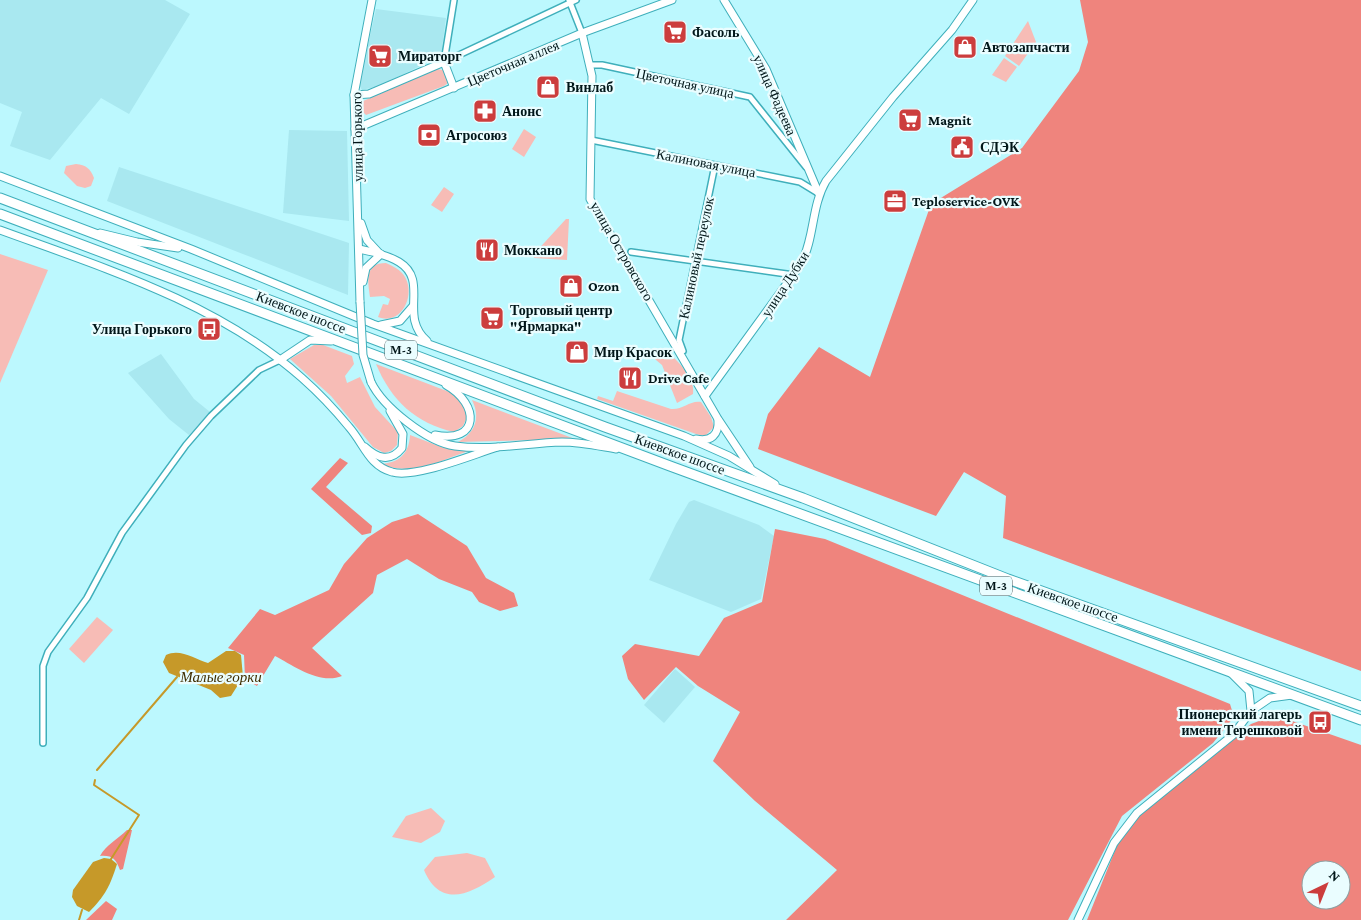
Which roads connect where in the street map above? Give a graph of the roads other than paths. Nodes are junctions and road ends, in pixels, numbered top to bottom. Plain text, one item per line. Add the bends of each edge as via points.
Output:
1 (372, 0) edge
2 (454, 0) edge
3 (576, 0) edge
4 (672, 0) edge
5 (724, 0) edge
6 (973, 0) edge
7 (569, 2) edge
8 (582, 33) junction
9 (444, 62) junction
10 (591, 65) junction
11 (454, 88) junction
12 (354, 95) junction
13 (355, 129) junction
14 (591, 140) junction
15 (715, 165) junction
16 (806, 166) junction
17 (0, 176) edge
18 (819, 194) junction
19 (0, 198) edge
20 (0, 214) edge
21 (359, 216) junction
22 (84, 229) junction
23 (0, 230) edge
24 (190, 249) junction
25 (359, 249) junction
26 (631, 252) dead end
27 (380, 254) junction
28 (696, 262) junction
29 (794, 275) junction
30 (360, 302) junction
31 (413, 306) junction
32 (373, 324) junction
33 (340, 341) junction
34 (429, 343) junction
35 (683, 352) dead end
36 (280, 360) junction
37 (433, 377) junction
38 (705, 396) junction
39 (388, 406) junction
40 (718, 419) junction
41 (427, 433) junction
42 (684, 436) junction
43 (360, 441) junction
44 (498, 447) junction
45 (632, 451) junction
46 (752, 470) junction
47 (803, 498) junction
48 (1229, 672) junction
49 (1294, 695) junction
50 (1361, 706) edge
51 (1251, 711) junction
52 (1361, 720) edge
53 (43, 743) dead end
54 (1078, 920) edge

1 - 12 main road, улица Горького
2 - 9 street
3 - 7 street
4 - 8 main road, Цветочная аллея
5 - 16 main road, улица Фадеева via 766,69
6 - 18 main road, улица Дубки via 952,30 826,181
7 - 8 street
7 - 9 street
8 - 10 main road, улица Островского
8 - 11 main road, Цветочная аллея
9 - 11 main road
9 - 12 main road via 369,94
10 - 14 main road, улица Островского
10 - 16 street, Цветочная улица via 602,64 750,97
11 - 13 main road, Цветочная аллея
12 - 13 main road, улица Горького
13 - 21 main road, улица Горького
14 - 15 street, Калиновая улица
14 - 38 main road, улица Островского via 590,199
15 - 18 street, Калиновая улица via 800,182
15 - 28 street, Калиновый переулок
16 - 18 main road, улица Фадеева
17 - 24 main road
18 - 29 main road, улица Дубки via 810,245
19 - 22 highway, Киевское шоссе / М-3
20 - 33 highway, Киевское шоссе / М-3
21 - 25 main road, улица Горького
21 - 27 main road via 365,236
22 - 24 main road via 137,242
22 - 47 highway, Киевское шоссе / М-3 via 605,427
23 - 36 main road via 160,292 244,335
24 - 32 main road
25 - 27 main road
25 - 30 main road, улица Горького
26 - 28 street
27 - 30 main road via 366,268
27 - 31 main road via 399,262 411,273
28 - 29 street
28 - 35 street, Калиновый переулок via 679,340
29 - 38 main road, улица Дубки
30 - 39 main road, bridge via 362,355 371,382
31 - 32 main road via 398,322
31 - 34 main road via 416,328
32 - 34 main road
33 - 36 main road via 310,340
33 - 37 highway, Киевское шоссе / М-3
34 - 42 main road
36 - 43 main road via 323,398
36 - 53 street via 259,370 186,445 122,533 88,598 48,652 42,666
37 - 41 main road via 460,394 467,403 470,418 465,430 454,436
37 - 45 highway, Киевское шоссе / М-3
38 - 40 main road
39 - 41 main road
39 - 43 main road via 403,434 400,451 380,457
40 - 42 main road via 718,429 712,438 704,440
40 - 46 main road
41 - 44 main road via 452,445
42 - 46 main road
43 - 44 main road via 366,454 378,466 403,474
44 - 45 main road via 571,442
45 - 48 highway, Киевское шоссе / М-3
46 - 47 main road
47 - 50 highway, Киевское шоссе / М-3 via 1008,579
48 - 49 highway, Киевское шоссе / М-3
48 - 51 main road via 1250,691
49 - 51 main road via 1270,698
49 - 52 highway, Киевское шоссе / М-3
51 - 54 main road via 1233,735 1136,813 1114,843

